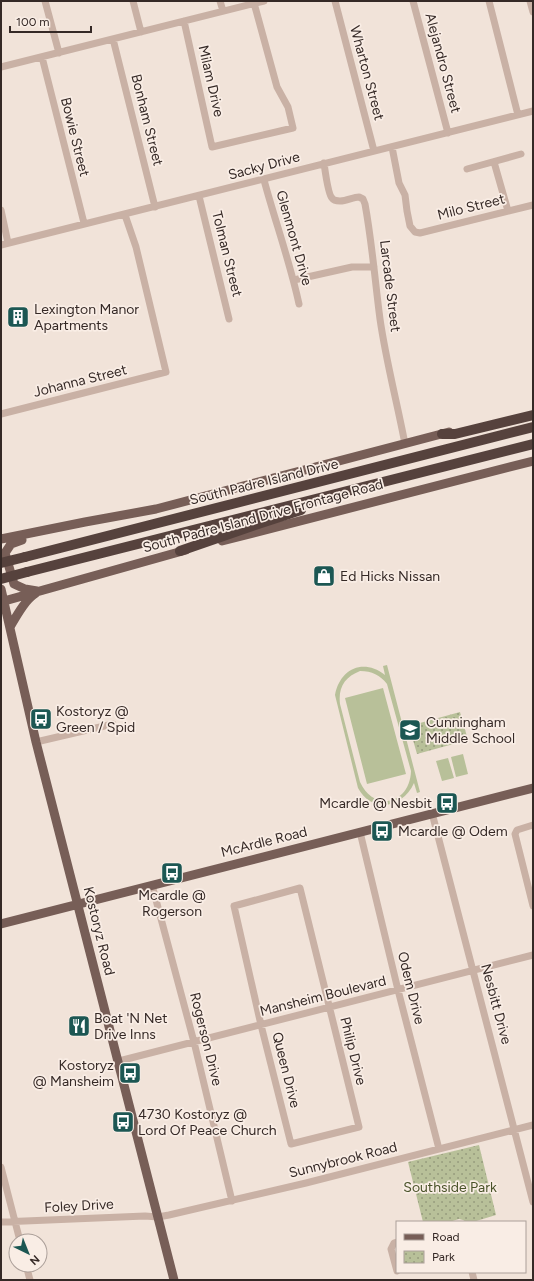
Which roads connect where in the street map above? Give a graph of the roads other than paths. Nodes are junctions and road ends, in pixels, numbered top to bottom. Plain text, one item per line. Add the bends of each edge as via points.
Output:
1 (45, 1) edge
2 (133, 1) edge
3 (220, 1) edge
4 (264, 1) edge
5 (335, 1) edge
6 (413, 1) edge
7 (489, 1) edge
8 (530, 1) edge
9 (254, 3) junction
10 (223, 11) junction
11 (533, 12) edge
12 (184, 21) junction
13 (141, 32) junction
14 (113, 39) junction
15 (59, 53) junction
16 (42, 57) junction
17 (1, 68) edge
18 (533, 111) edge
19 (518, 115) junction
20 (448, 133) junction
21 (392, 147) junction
22 (374, 151) junction
23 (521, 154) dead end
24 (494, 162) junction
25 (324, 163) junction
26 (467, 169) dead end
27 (264, 180) junction
28 (199, 196) junction
29 (533, 205) edge
30 (155, 207) junction
31 (1, 210) edge
32 (508, 211) junction
33 (125, 215) junction
34 (84, 223) junction
35 (5, 244) edge
36 (374, 267) junction
37 (294, 280) junction
38 (300, 304) dead end
39 (229, 319) dead end
40 (533, 410) edge
41 (1, 414) edge
42 (533, 415) edge
43 (533, 427) edge
44 (442, 434) junction
45 (405, 444) junction
46 (533, 444) edge
47 (533, 461) edge
48 (404, 478) junction
49 (85, 522) junction
50 (1, 539) edge
51 (180, 552) junction
52 (1, 563) edge
53 (1, 579) edge
54 (1, 589) edge
55 (39, 591) junction
56 (3, 602) edge
57 (10, 626) junction
58 (113, 724) dead end
59 (36, 742) junction
60 (533, 788) edge
61 (432, 813) junction
62 (533, 825) edge
63 (360, 832) junction
64 (152, 885) junction
65 (267, 897) joint
66 (78, 904) junction
67 (533, 906) edge
68 (1, 924) edge
69 (533, 955) edge
70 (474, 970) junction
71 (398, 990) junction
72 (329, 1008) junction
73 (261, 1025) junction
74 (194, 1042) junction
75 (118, 1062) junction
76 (533, 1125) edge
77 (515, 1130) junction
78 (325, 1135) joint
79 (439, 1149) junction
80 (1, 1168) edge
81 (232, 1201) junction
82 (533, 1202) edge
83 (158, 1217) junction
84 (1, 1222) edge
85 (15, 1222) junction
86 (18, 1233) edge
87 (396, 1242) edge
88 (396, 1268) edge
89 (174, 1280) edge

1 - 15 street
2 - 13 street
3 - 10 street
4 - 9 street
5 - 22 street, Wharton Street
6 - 20 street, Alejandro Street
7 - 19 street
8 - 11 street
9 - 10 street
9 - 12 street, Milam Drive via 277,87 288,107 293,128 212,148
10 - 12 street
12 - 13 street
13 - 14 street
14 - 15 street
14 - 30 street, Bonham Street
15 - 16 street
16 - 17 street
16 - 34 street, Bowie Street
18 - 19 street, Sacky Drive
19 - 20 street, Sacky Drive
20 - 21 street, Sacky Drive
21 - 22 street, Sacky Drive
21 - 32 street, Milo Street via 399,183 405,195 410,226 415,232 420,233
22 - 25 street, Sacky Drive
23 - 24 street
24 - 26 street
24 - 32 street
25 - 27 street, Sacky Drive
25 - 36 street, Larcade Street via 332,199 341,201 359,196 363,199
27 - 28 street, Sacky Drive
27 - 37 street, Glenmont Drive
28 - 30 street, Sacky Drive
28 - 39 street, Tolman Street
29 - 32 street, Milo Street
30 - 33 street, Sacky Drive
31 - 35 street
33 - 34 street, Sacky Drive
33 - 41 street, Johanna Street via 136,247 166,372
34 - 35 street, Sacky Drive
36 - 37 street via 352,267
36 - 45 street, Larcade Street via 380,321
37 - 38 street, Glenmont Drive
40 - 44 main road
42 - 44 highway via 455,434
43 - 52 highway, South Padre Island Drive, bridge
44 - 45 main road
45 - 49 main road via 156,509
46 - 48 highway
47 - 51 main road, South Padre Island Drive Frontage Road
48 - 51 highway via 255,525
48 - 53 highway, bridge
49 - 50 main road
49 - 55 main road via 11,544 5,553 14,584
51 - 55 main road, South Padre Island Drive Frontage Road
54 - 56 main road, Kostoryz Road
55 - 56 main road, South Padre Island Drive Frontage Road
55 - 57 main road via 32,596
56 - 57 main road, Kostoryz Road
57 - 59 main road, Kostoryz Road
58 - 59 street
59 - 66 main road, Kostoryz Road
60 - 61 main road, McArdle Road
61 - 63 main road, McArdle Road
61 - 70 street, Nesbitt Drive
62 - 67 street via 517,830 515,834
63 - 64 main road, McArdle Road
63 - 71 street, Odem Drive
64 - 66 main road, McArdle Road
64 - 74 street, Rogerson Drive
65 - 72 street, Philip Drive via 300,888
65 - 73 street, Queen Drive via 234,906
66 - 68 main road, McArdle Road
66 - 75 main road, Kostoryz Road
69 - 70 street, Mansheim Boulevard
70 - 71 street, Mansheim Boulevard
70 - 77 street, Nesbitt Drive
71 - 72 street, Mansheim Boulevard
71 - 79 street, Odem Drive
72 - 73 street, Mansheim Boulevard
72 - 78 street, Philip Drive via 359,1126
73 - 74 street, Mansheim Boulevard
73 - 78 street, Queen Drive via 291,1144
74 - 75 street, Mansheim Boulevard
74 - 81 street, Rogerson Drive
75 - 83 main road, Kostoryz Road
76 - 77 street, Sunnybrook Road
77 - 79 street, Sunnybrook Road
77 - 82 street, Nesbitt Drive
79 - 81 street, Sunnybrook Road
80 - 85 street
81 - 83 street, Sunnybrook Road
83 - 85 street, Foley Drive
83 - 89 main road, Kostoryz Road
84 - 85 street, Foley Drive
85 - 86 street
87 - 88 street via 391,1249

